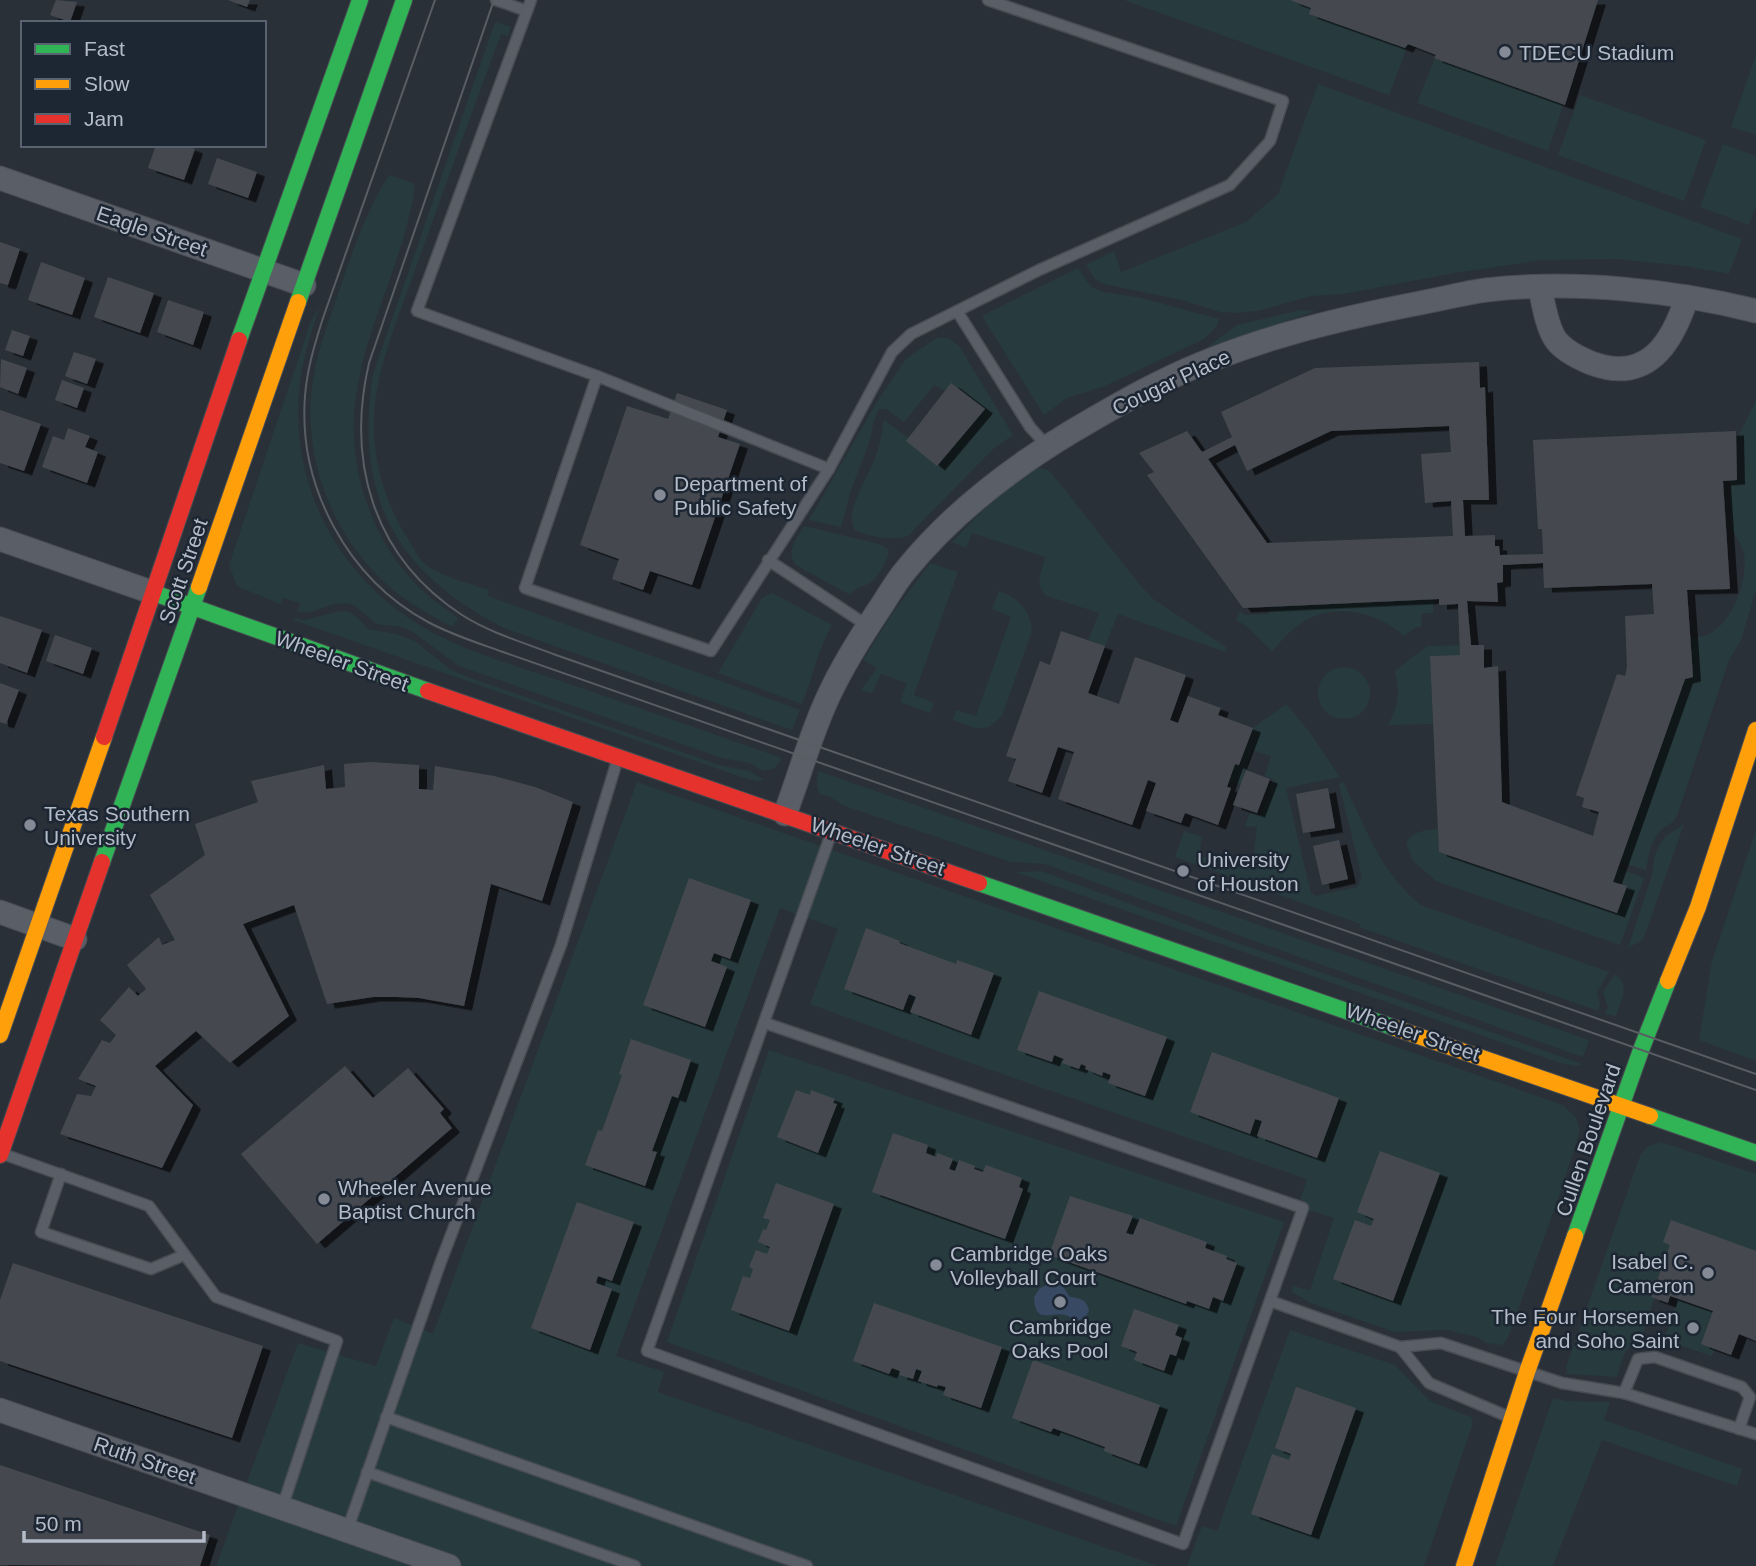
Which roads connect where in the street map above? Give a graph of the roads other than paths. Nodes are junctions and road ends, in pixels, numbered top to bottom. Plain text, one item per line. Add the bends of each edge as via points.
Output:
1 (360, 0) edge
2 (404, 0) edge
3 (496, 0) edge
4 (988, 0) edge
5 (529, 6) edge
6 (0, 178) edge
7 (262, 270) junction
8 (304, 285) junction
9 (1540, 288) junction
10 (1687, 297) junction
11 (957, 311) junction
12 (1756, 311) edge
13 (597, 376) junction
14 (1048, 447) junction
15 (829, 469) junction
16 (0, 539) edge
17 (768, 560) junction
18 (154, 593) junction
19 (193, 608) junction
20 (868, 626) junction
21 (1756, 730) edge
22 (618, 757) junction
23 (785, 814) junction
24 (833, 830) junction
25 (0, 912) edge
26 (38, 925) junction
27 (75, 939) junction
28 (25, 1022) junction
29 (765, 1023) junction
30 (0, 1035) edge
31 (1622, 1106) junction
32 (1756, 1153) edge
33 (0, 1154) edge
34 (61, 1174) junction
35 (184, 1255) junction
36 (1269, 1301) junction
37 (1400, 1347) junction
38 (1527, 1373) junction
39 (1624, 1393) junction
40 (0, 1410) edge
41 (386, 1418) junction
42 (1512, 1418) junction
43 (1739, 1429) junction
44 (1756, 1434) edge
45 (368, 1472) junction
46 (282, 1508) junction
47 (347, 1531) junction
48 (437, 1564) edge
49 (804, 1565) edge
50 (635, 1566) edge
51 (1464, 1566) edge

1 - 7 main road, Scott Street
2 - 8 main road, Scott Street
3 - 5 lane
4 - 11 lane via 1283,101 1269,141 1230,185
5 - 13 lane via 417,311
6 - 7 street, Eagle Street
7 - 8 street, Eagle Street
7 - 18 main road, Scott Street
8 - 19 main road, Scott Street
9 - 10 street, Cougar Place via 1600,288
9 - 10 street via 1555,340 1576,357 1608,369 1639,366 1663,349
9 - 14 street, Cougar Place via 1486,290 1360,314 1287,334 1162,381
10 - 12 street, Cougar Place
11 - 14 lane via 1030,427
11 - 15 lane via 911,334 892,352
13 - 15 lane
13 - 17 lane via 525,588 711,651
14 - 20 street, Cougar Place via 985,491 939,533 903,573
15 - 17 lane
16 - 18 street, Wheeler Street
17 - 20 lane
18 - 19 main road, Wheeler Street
18 - 26 main road, Scott Street
19 - 22 main road, Wheeler Street
19 - 27 main road, Scott Street
20 - 23 street, Cougar Place via 829,695
21 - 31 main road, Cullen Boulevard via 1698,907
22 - 23 main road, Wheeler Street
22 - 41 lane via 561,945
23 - 24 main road, Wheeler Street
24 - 29 lane
24 - 31 main road, Wheeler Street
25 - 26 street
26 - 27 street
26 - 28 main road, Scott Street
27 - 28 main road, Scott Street
28 - 30 main road, Scott Street
28 - 33 main road, Scott Street
29 - 36 lane via 1303,1208
29 - 36 lane via 647,1351 1183,1544
31 - 32 main road, Wheeler Street
31 - 38 main road, Cullen Boulevard
33 - 34 lane
34 - 35 lane via 149,1206
34 - 35 lane via 41,1232 150,1269
35 - 46 lane via 216,1297 337,1341
36 - 37 lane
37 - 38 lane via 1441,1343
37 - 42 lane via 1429,1383
38 - 39 lane
38 - 42 main road, Cullen Boulevard
39 - 43 lane
39 - 43 lane via 1638,1359 1655,1357 1742,1387 1750,1397
40 - 46 street, Ruth Street
41 - 45 lane
41 - 49 lane
42 - 51 main road, Cullen Boulevard
43 - 44 lane
45 - 47 lane
45 - 50 lane
46 - 47 street, Ruth Street
47 - 48 street, Ruth Street

